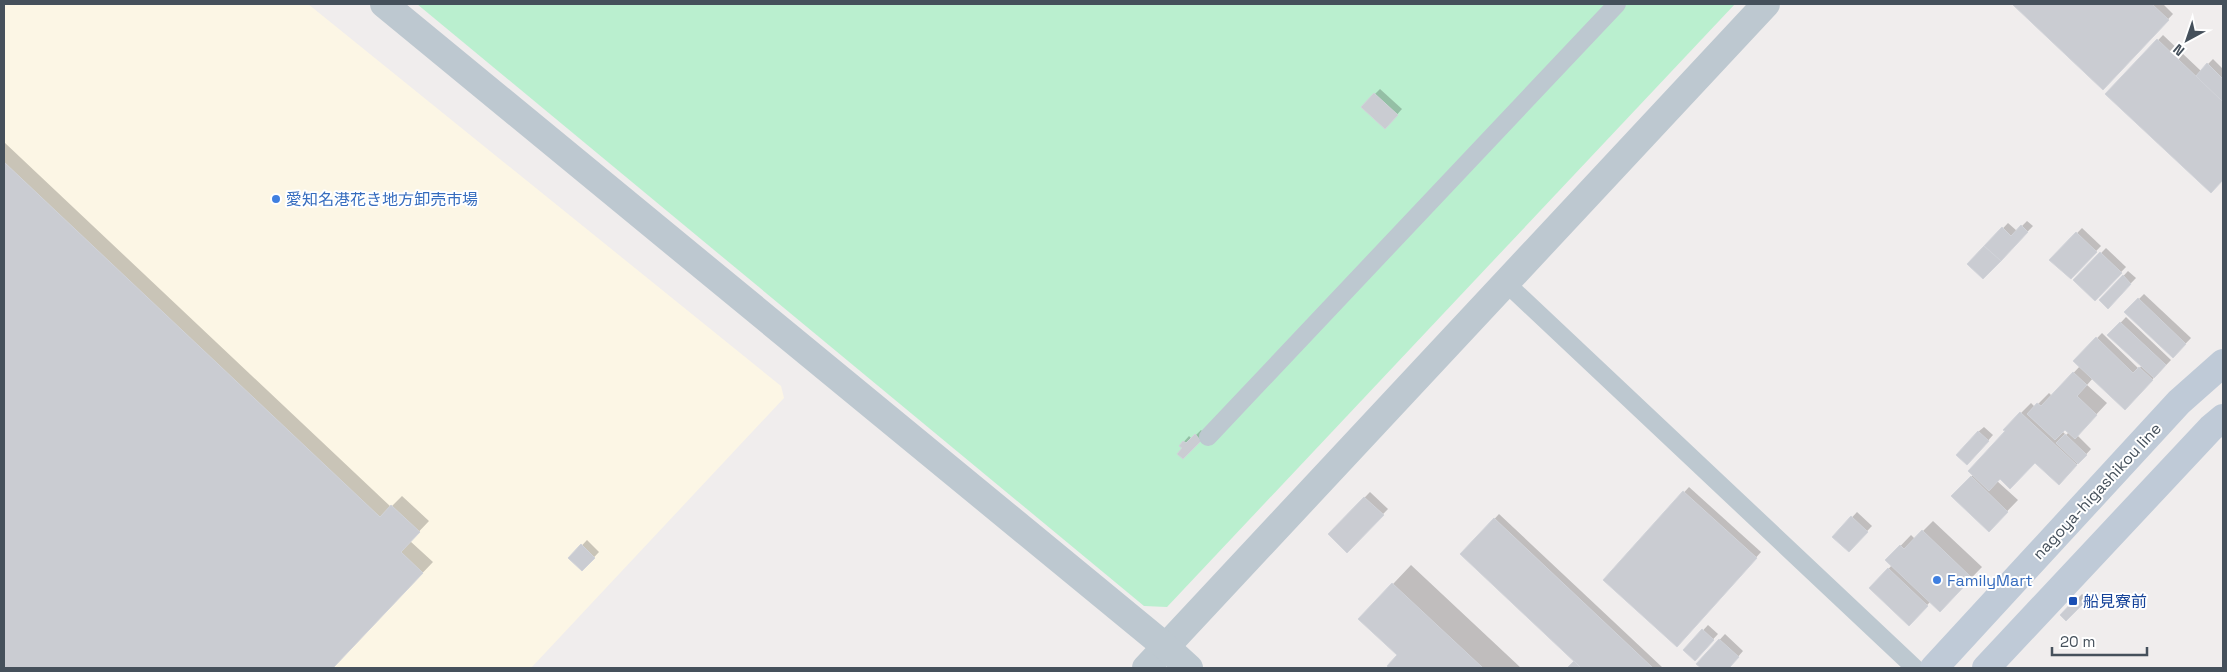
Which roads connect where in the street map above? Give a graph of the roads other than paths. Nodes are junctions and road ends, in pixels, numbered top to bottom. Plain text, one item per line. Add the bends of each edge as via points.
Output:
1 (384, 4) edge
2 (1617, 4) edge
3 (1766, 4) edge
4 (1506, 283) junction
5 (2223, 363) edge
6 (2223, 418) edge
7 (1208, 437) dead end
8 (1166, 647) junction
9 (1146, 668) edge
10 (1189, 668) edge
11 (1915, 668) edge
12 (1934, 668) edge
13 (1986, 668) edge

1 - 8 street
2 - 7 lane
3 - 4 street
4 - 8 street
4 - 11 lane
5 - 12 main road, nagoya-higashikou line via 2179,402
6 - 13 main road
8 - 9 street
8 - 10 street

